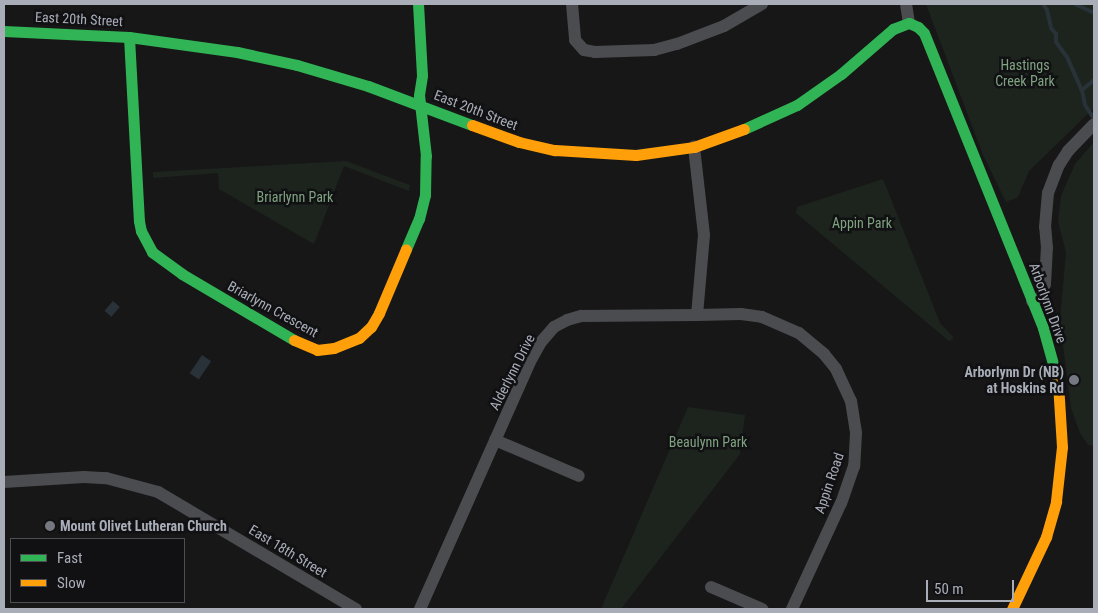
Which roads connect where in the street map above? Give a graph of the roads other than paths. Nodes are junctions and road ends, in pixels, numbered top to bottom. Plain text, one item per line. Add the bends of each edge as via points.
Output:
1 (418, 4) edge
2 (572, 4) edge
3 (762, 4) edge
4 (906, 4) edge
5 (909, 23) junction
6 (4, 31) edge
7 (129, 37) junction
8 (421, 105) junction
9 (1092, 125) edge
10 (694, 147) junction
11 (1032, 301) junction
12 (697, 315) junction
13 (495, 440) junction
14 (579, 476) dead end
15 (4, 482) edge
16 (710, 587) dead end
17 (356, 609) edge
18 (420, 609) edge
19 (762, 609) edge
20 (792, 609) edge
21 (1012, 609) edge

1 - 8 street, Briarlynn Crescent
2 - 3 street via 575,40 580,47 594,52 654,50 678,44 724,26
4 - 5 street
5 - 10 street, East 20th Street via 893,29 841,74 797,105 750,128
5 - 11 street, Arborlynn Drive via 924,33
6 - 7 street, East 20th Street
7 - 8 street, East 20th Street via 237,52 298,65
7 - 8 street, Briarlynn Crescent via 139,222 146,243 158,258 182,274 292,340 317,350 347,345 371,327 414,233 426,178
8 - 10 street, East 20th Street via 519,142 555,150 636,155
9 - 11 street via 1063,158 1048,193 1045,284 1041,297
10 - 12 street via 704,234
11 - 21 street, Arborlynn Drive via 1058,383 1062,412 1062,463 1046,536
12 - 13 street, Alderlynn Drive via 581,316 554,327 532,358
12 - 20 street, Appin Road via 762,317 799,333 836,369 850,401 856,433 854,466 841,503
13 - 14 street
13 - 18 street, Alderlynn Drive
15 - 17 street, East 18th Street via 106,478 158,492
16 - 19 street

